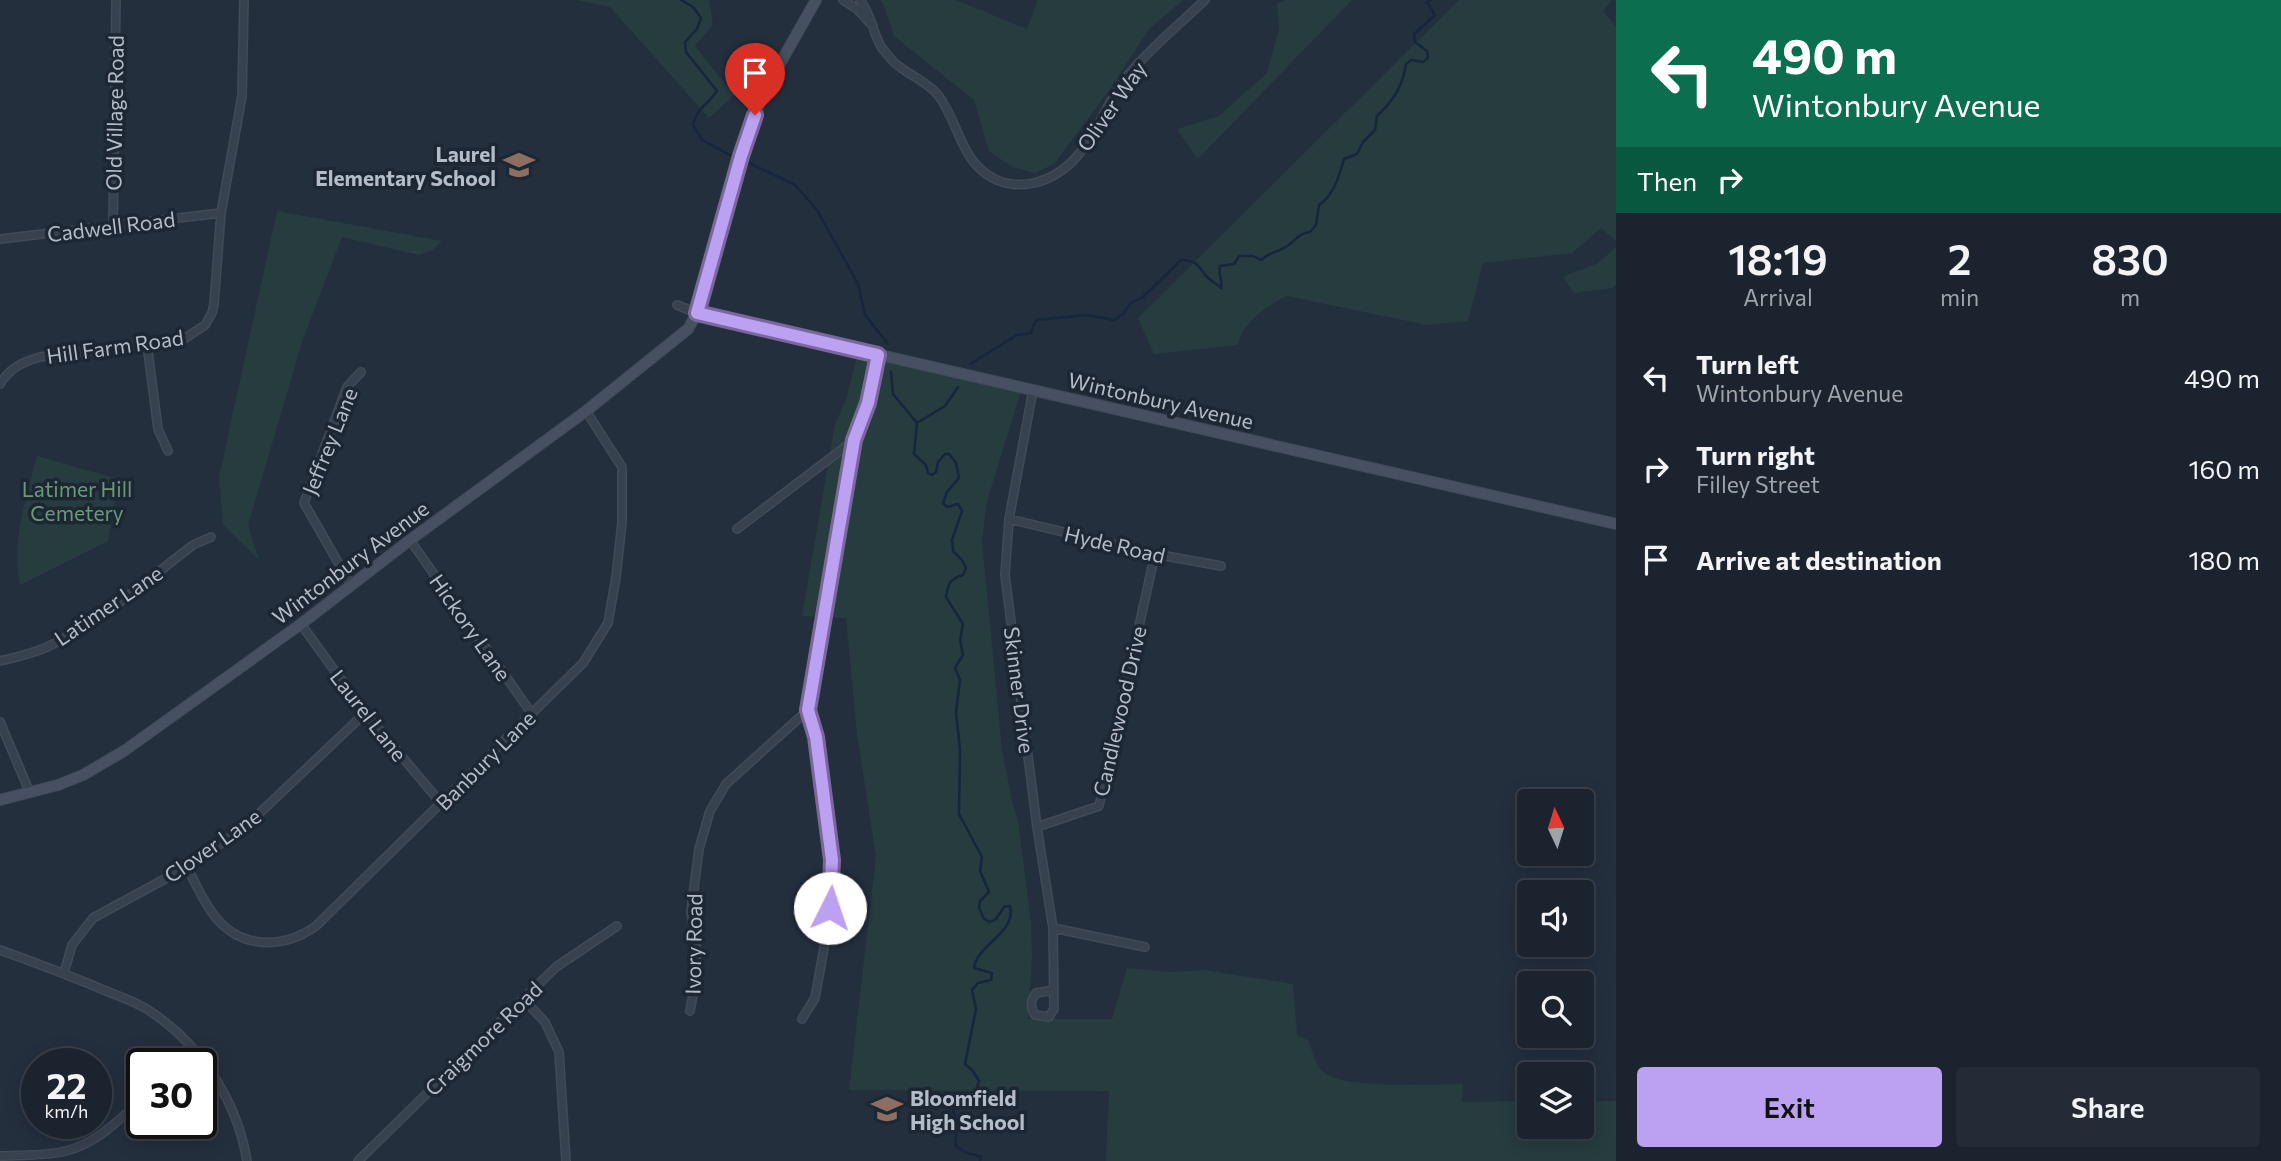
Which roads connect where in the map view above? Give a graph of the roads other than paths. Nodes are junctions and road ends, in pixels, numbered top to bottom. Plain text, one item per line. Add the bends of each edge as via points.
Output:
1 (116, 0) edge
2 (244, 0) edge
3 (816, 0) edge
4 (843, 0) edge
5 (860, 0) edge
6 (1205, 0) edge
7 (873, 27) junction
8 (222, 213) junction
9 (113, 226) junction
10 (0, 239) edge
11 (677, 305) dead end
12 (697, 313) junction
13 (147, 344) junction
14 (878, 355) junction
15 (361, 372) dead end
16 (0, 384) edge
17 (1033, 390) junction
18 (586, 411) junction
19 (854, 440) junction
20 (168, 451) dead end
21 (1009, 519) junction
22 (1616, 524) edge
23 (737, 529) dead end
24 (211, 537) dead end
25 (410, 540) junction
26 (1156, 554) junction
27 (1221, 566) dead end
28 (351, 585) junction
29 (302, 624) junction
30 (0, 661) edge
31 (808, 710) junction
32 (365, 713) junction
33 (531, 714) junction
34 (0, 722) edge
35 (30, 793) junction
36 (0, 800) edge
37 (441, 803) junction
38 (1037, 827) junction
39 (187, 867) junction
40 (617, 926) dead end
41 (1054, 928) junction
42 (1145, 947) dead end
43 (0, 950) edge
44 (64, 973) junction
45 (1054, 990) dead end
46 (523, 999) junction
47 (691, 1011) dead end
48 (802, 1018) dead end
49 (191, 1048) edge
50 (217, 1081) edge
51 (126, 1114) edge
52 (0, 1157) edge
53 (247, 1161) edge
54 (358, 1161) edge
55 (566, 1161) edge

1 - 9 street, Old Village Road
2 - 8 street, Hill Farm Road via 242,96
3 - 12 street via 764,92
4 - 7 street, Oliver Way
5 - 7 street, Oliver Way
6 - 7 street, Oliver Way via 1127,76 1101,123 1069,166 1049,179 1027,184 992,178 971,159 941,99 930,86 898,66 880,45
8 - 9 street, Cadwell Road
8 - 13 street, Hill Farm Road via 212,313 205,326 184,339
9 - 10 street, Cadwell Road
11 - 12 street, Wintonbury Avenue
12 - 14 street, Wintonbury Avenue
12 - 18 street, Wintonbury Avenue via 688,329
13 - 16 street, Hill Farm Road via 40,357 16,366
13 - 20 street via 158,429
14 - 17 street, Wintonbury Avenue
14 - 19 street
15 - 28 street, Jeffrey Lane via 347,387 304,503
17 - 21 street, Skinner Drive
17 - 22 street, Wintonbury Avenue
18 - 25 street, Wintonbury Avenue
18 - 33 street, Banbury Lane via 622,467 622,523 608,623 583,663
19 - 23 street
19 - 31 street
21 - 26 street, Hyde Road
21 - 38 street, Skinner Drive via 1005,575
24 - 30 street, Latimer Lane via 193,545 66,637
25 - 28 street, Wintonbury Avenue
25 - 33 street, Hickory Lane
26 - 27 street, Hyde Road
26 - 38 street, Candlewood Drive via 1099,806
28 - 29 street, Wintonbury Avenue
29 - 32 street, Laurel Lane
29 - 35 street, Wintonbury Avenue via 124,751 83,775
31 - 47 street, Ivory Road via 726,784 710,811 699,849 691,911 696,945
31 - 48 street via 816,737 832,886 815,999
32 - 37 street, Laurel Lane
32 - 39 street, Clover Lane via 245,827
33 - 37 street, Banbury Lane
34 - 35 street
35 - 36 street, Wintonbury Avenue
37 - 39 street, Banbury Lane via 316,926 290,940 261,943 227,929 211,911
38 - 41 street, Skinner Drive
39 - 44 street, Clover Lane via 93,918 72,945
40 - 46 street, Craigmore Road via 556,967
41 - 42 street
41 - 45 street, Skinner Drive
43 - 44 street
44 - 49 street via 146,1009
46 - 54 street, Craigmore Road
46 - 55 street via 545,1022 559,1052
50 - 53 street via 229,1102
51 - 52 street via 109,1130 75,1148

